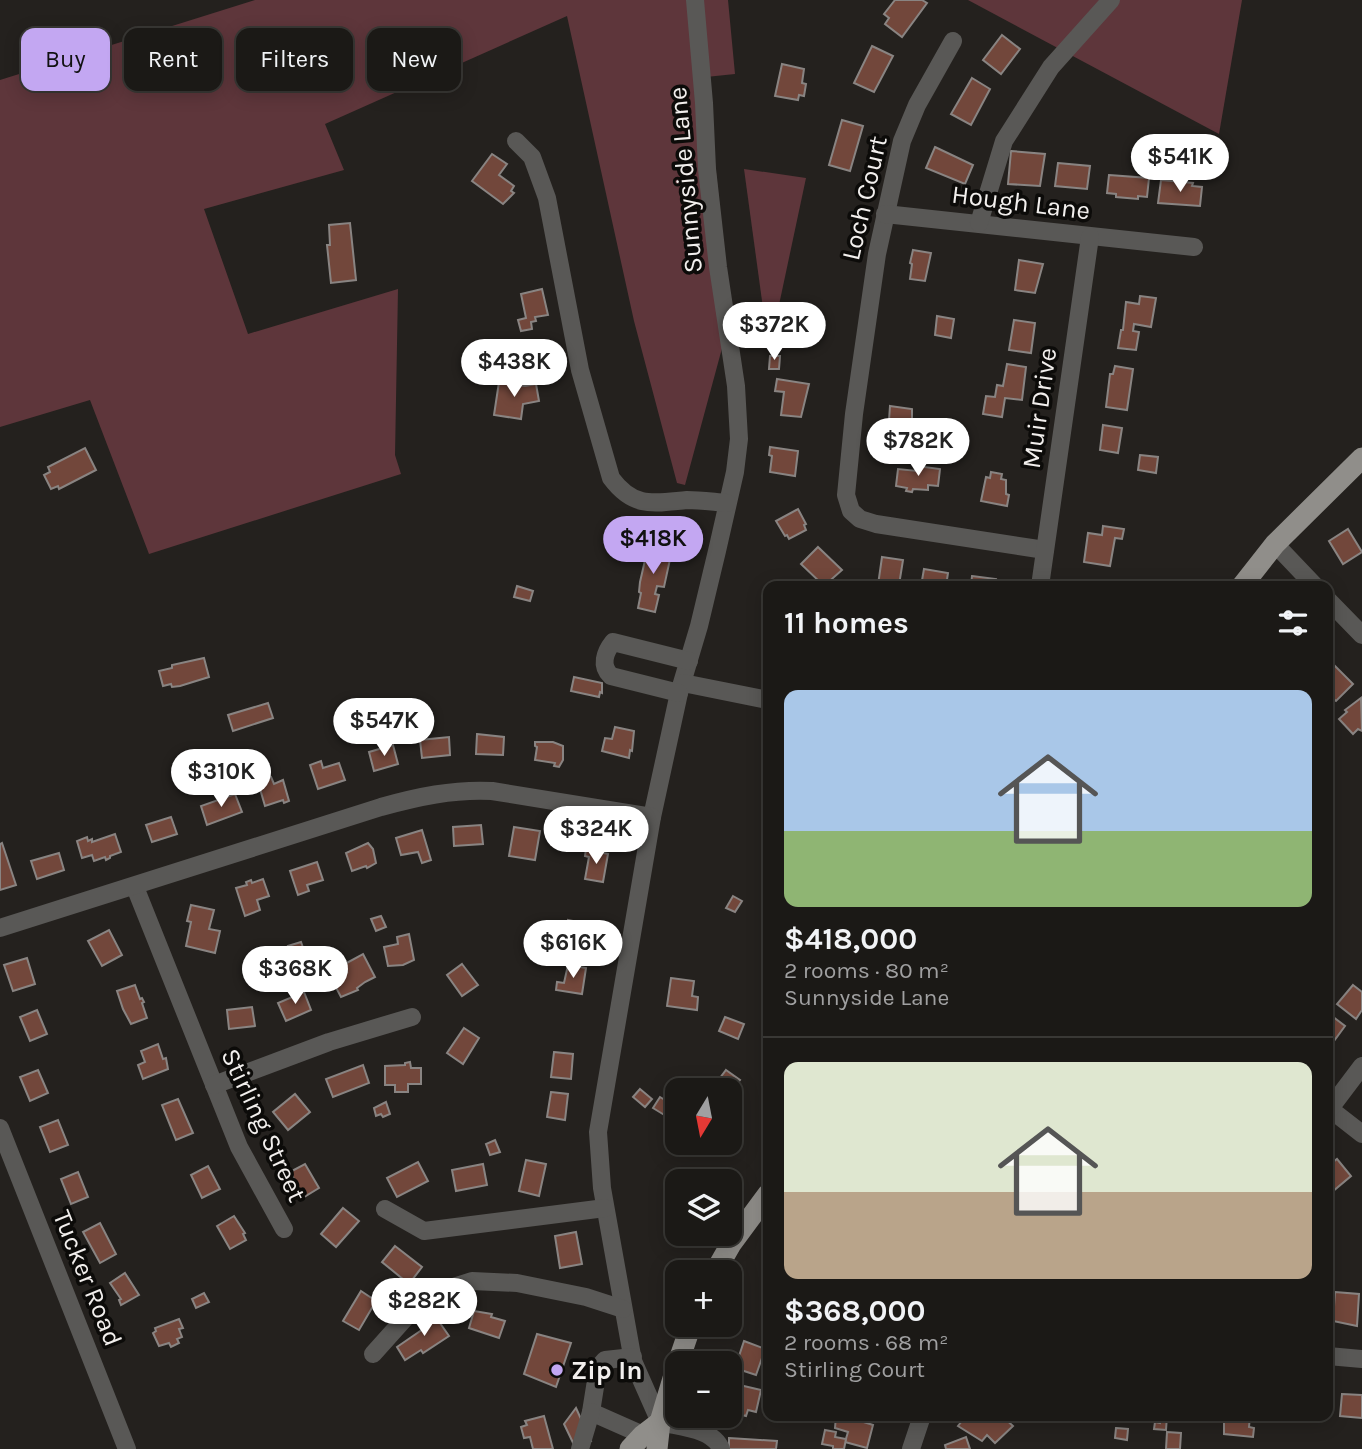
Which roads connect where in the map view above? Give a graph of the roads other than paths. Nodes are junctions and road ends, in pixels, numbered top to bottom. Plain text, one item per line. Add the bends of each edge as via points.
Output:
1 (695, 0) edge
2 (1111, 0) edge
3 (953, 41) dead end
4 (516, 141) dead end
5 (885, 214) junction
6 (979, 223) junction
7 (1090, 237) junction
8 (1194, 247) dead end
9 (1362, 458) edge
10 (727, 503) junction
11 (1275, 544) junction
12 (1045, 550) junction
13 (1041, 581) edge
14 (1246, 581) edge
15 (1310, 581) edge
16 (1333, 605) edge
17 (1362, 635) edge
18 (689, 661) junction
19 (681, 688) junction
20 (763, 699) edge
21 (652, 817) junction
22 (135, 887) junction
23 (0, 928) edge
24 (412, 1017) dead end
25 (1362, 1066) edge
26 (214, 1085) junction
27 (1333, 1105) edge
28 (1333, 1113) edge
29 (0, 1128) edge
30 (1362, 1134) edge
31 (763, 1201) edge
32 (605, 1208) junction
33 (385, 1209) dead end
34 (284, 1229) dead end
35 (722, 1260) edge
36 (623, 1309) junction
37 (373, 1354) dead end
38 (1333, 1356) edge
39 (633, 1357) junction
40 (1362, 1359) edge
41 (665, 1396) edge
42 (591, 1412) junction
43 (920, 1421) edge
44 (648, 1439) edge
45 (127, 1449) edge
46 (580, 1449) edge
47 (721, 1449) edge
48 (911, 1449) edge

1 - 10 street, Sunnyside Lane via 707,169 739,412 738,452
2 - 6 street via 1051,67 1004,141
3 - 5 street, Loch Court via 907,128
4 - 10 street via 532,157 547,198 580,370 611,478 641,502
5 - 6 street, Hough Lane
5 - 12 street, Loch Court via 851,439 846,495 850,511 876,524
6 - 7 street, Hough Lane
7 - 8 street, Hough Lane
7 - 12 street, Muir Drive
9 - 11 main road
10 - 18 street, Sunnyside Lane
11 - 14 main road
11 - 15 street
12 - 13 street, Muir Drive
16 - 17 street
18 - 19 street, Sunnyside Lane
18 - 19 street via 613,642 607,650 604,664 611,676
19 - 20 street
19 - 21 street, Sunnyside Lane
21 - 22 street via 492,791 426,795
21 - 32 street, Sunnyside Lane via 598,1132
22 - 23 street
22 - 26 street, Stirling Street
24 - 26 street
25 - 27 street
26 - 34 street, Stirling Street via 244,1158
28 - 30 street
29 - 45 street, Tucker Road
31 - 35 main road
32 - 33 street via 424,1231
32 - 36 street, Sunnyside Lane
36 - 37 street via 517,1283 472,1281 425,1296
36 - 39 street, Sunnyside Lane
38 - 40 street
39 - 42 street via 605,1360 598,1368
39 - 44 street, Sunnyside Lane
41 - 44 main road
42 - 44 street
42 - 46 street
43 - 48 street
44 - 47 street via 702,1432 713,1437

